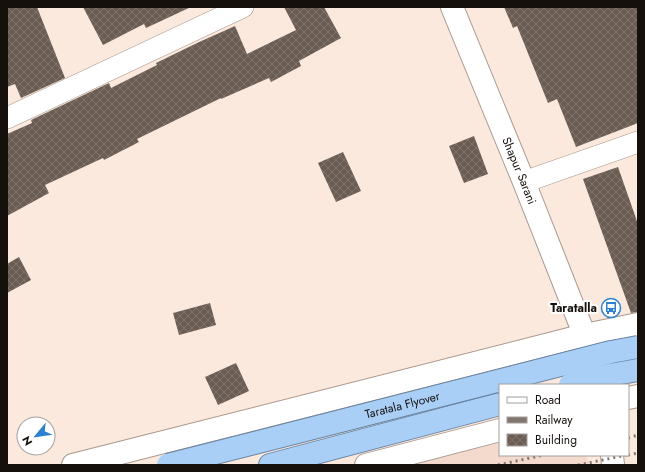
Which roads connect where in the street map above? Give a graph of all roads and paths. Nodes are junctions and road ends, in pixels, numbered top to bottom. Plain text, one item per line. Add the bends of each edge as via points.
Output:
1 (243, 7) edge
2 (452, 7) edge
3 (7, 118) edge
4 (638, 142) edge
5 (524, 182) junction
6 (638, 324) edge
7 (585, 335) junction
8 (638, 347) edge
9 (638, 370) edge
10 (574, 384) edge
11 (603, 384) edge
12 (499, 404) edge
13 (499, 430) edge
14 (73, 465) edge
15 (168, 465) edge
16 (270, 465) edge
17 (366, 465) edge

1 - 3 street
2 - 5 street, Shapur Sarani
4 - 5 street
5 - 7 street, Shapur Sarani
6 - 7 street
7 - 11 street, Shapur Sarani
7 - 14 street
8 - 15 highway, Taratala Flyover, bridge
9 - 10 highway, bridge
12 - 16 highway, Taratala Flyover
13 - 17 street

